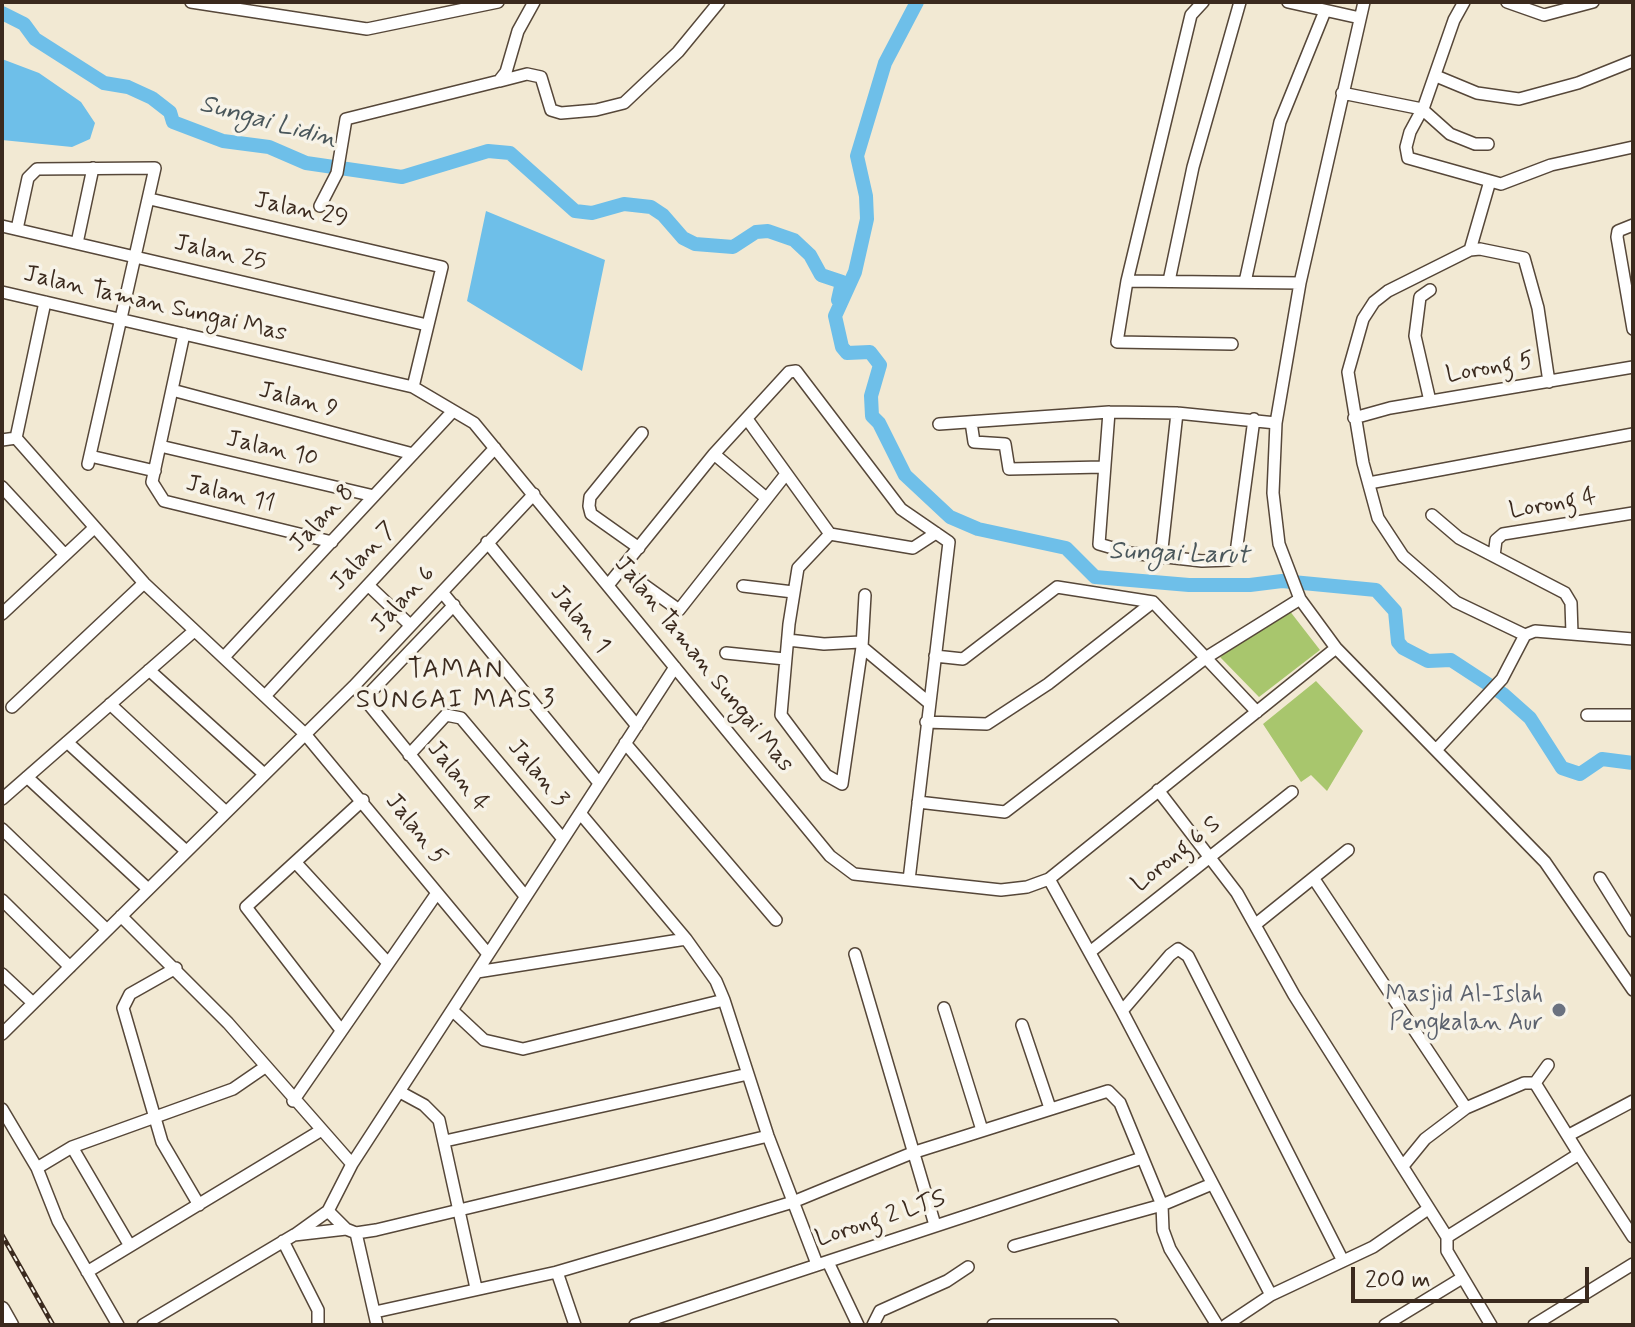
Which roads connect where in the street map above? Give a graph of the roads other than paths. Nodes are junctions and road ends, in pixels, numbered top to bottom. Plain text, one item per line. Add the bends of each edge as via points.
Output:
1 (191, 2) edge
2 (498, 2) edge
3 (534, 2) edge
4 (719, 2) edge
5 (1203, 2) edge
6 (1240, 2) edge
7 (1288, 2) edge
8 (1364, 2) edge
9 (1464, 2) edge
10 (1507, 2) edge
11 (1593, 2) edge
12 (459, 6) edge
13 (1325, 11) junction
14 (1360, 18) junction
15 (1633, 61) edge
16 (1436, 76) junction
17 (499, 81) junction
18 (1342, 93) junction
19 (1422, 109) junction
20 (1488, 144) dead end
21 (1633, 147) edge
22 (93, 168) junction
23 (1490, 181) junction
24 (150, 199) junction
25 (320, 206) dead end
26 (1633, 225) edge
27 (2, 226) edge
28 (17, 229) junction
29 (77, 243) junction
30 (1470, 250) junction
31 (135, 256) junction
32 (1127, 281) junction
33 (1169, 281) junction
34 (1245, 282) junction
35 (1300, 283) junction
36 (1430, 290) dead end
37 (2, 292) edge
38 (1630, 296) edge
39 (45, 302) junction
40 (121, 319) junction
41 (427, 325) junction
42 (1633, 329) edge
43 (184, 334) junction
44 (1232, 344) dead end
45 (1633, 367) edge
46 (1549, 382) junction
47 (413, 387) junction
48 (172, 390) junction
49 (1430, 401) junction
50 (453, 411) junction
51 (1109, 412) junction
52 (1177, 413) junction
53 (1354, 418) junction
54 (747, 419) junction
55 (1254, 419) junction
56 (971, 422) junction
57 (1276, 423) junction
58 (939, 424) dead end
59 (642, 433) dead end
60 (1633, 434) edge
61 (16, 438) junction
62 (2, 440) edge
63 (160, 446) junction
64 (495, 448) junction
65 (413, 454) junction
66 (714, 454) junction
67 (1103, 467) junction
68 (155, 471) junction
69 (786, 474) junction
70 (1369, 483) junction
71 (2, 487) edge
72 (534, 494) junction
73 (374, 496) junction
74 (765, 497) junction
75 (1633, 513) edge
76 (1432, 515) dead end
77 (94, 528) junction
78 (936, 533) junction
79 (830, 534) junction
80 (332, 542) junction
81 (487, 542) junction
82 (639, 548) junction
83 (65, 555) junction
84 (1494, 556) junction
85 (1161, 558) junction
86 (623, 570) junction
87 (144, 583) junction
88 (609, 584) junction
89 (368, 585) junction
90 (743, 586) dead end
91 (442, 592) junction
92 (793, 592) junction
93 (865, 595) dead end
94 (1300, 599) junction
95 (1153, 602) junction
96 (454, 605) junction
97 (2, 614) edge
98 (410, 625) junction
99 (194, 631) junction
100 (1572, 634) junction
101 (1525, 635) junction
102 (1633, 639) edge
103 (788, 640) junction
104 (861, 644) junction
105 (1336, 648) junction
106 (726, 653) dead end
107 (935, 656) junction
108 (224, 657) junction
109 (1207, 657) junction
110 (785, 659) junction
111 (675, 667) junction
112 (149, 670) junction
113 (354, 686) junction
114 (265, 696) junction
115 (365, 698) junction
116 (928, 702) junction
117 (110, 704) junction
118 (12, 707) dead end
119 (1257, 712) junction
120 (1587, 715) dead end
121 (1633, 715) edge
122 (926, 722) junction
123 (637, 726) junction
124 (305, 734) junction
125 (67, 742) junction
126 (625, 743) junction
127 (1436, 750) junction
128 (409, 755) junction
129 (264, 774) junction
130 (27, 777) junction
131 (599, 783) junction
132 (1158, 790) junction
133 (1292, 792) dead end
134 (4, 795) edge
135 (363, 800) junction
136 (918, 802) junction
137 (226, 812) junction
138 (580, 813) junction
139 (2, 829) edge
140 (563, 839) junction
141 (1348, 850) dead end
142 (186, 851) junction
143 (1212, 855) junction
144 (297, 864) junction
145 (1600, 878) dead end
146 (1049, 879) junction
147 (1314, 879) junction
148 (909, 880) junction
149 (148, 889) junction
150 (437, 893) junction
151 (525, 896) junction
152 (2, 900) edge
153 (121, 916) junction
154 (776, 920) dead end
155 (1256, 924) junction
156 (107, 930) junction
157 (1633, 931) edge
158 (686, 939) junction
159 (1090, 952) junction
160 (488, 954) junction
161 (855, 954) dead end
162 (387, 962) junction
163 (70, 967) junction
164 (176, 968) junction
165 (477, 972) junction
166 (2, 974) edge
167 (1633, 990) edge
168 (724, 1000) junction
169 (33, 1003) junction
170 (944, 1008) dead end
171 (453, 1011) junction
172 (1122, 1011) junction
173 (1022, 1025) dead end
174 (341, 1030) junction
175 (2, 1034) edge
176 (1548, 1065) dead end
177 (265, 1067) junction
178 (748, 1074) junction
179 (1535, 1083) junction
180 (400, 1092) junction
181 (293, 1101) junction
182 (1633, 1101) edge
183 (1050, 1108) junction
184 (1466, 1108) junction
185 (2, 1109) edge
186 (154, 1117) junction
187 (982, 1130) junction
188 (320, 1131) junction
189 (1569, 1135) junction
190 (768, 1136) junction
191 (445, 1141) junction
192 (72, 1147) junction
193 (912, 1153) junction
194 (1579, 1154) junction
195 (1142, 1158) junction
196 (352, 1164) junction
197 (1403, 1166) junction
198 (37, 1168) junction
199 (1212, 1184) junction
200 (793, 1202) junction
201 (199, 1205) junction
202 (1162, 1205) junction
203 (1428, 1209) junction
204 (328, 1211) junction
205 (457, 1213) junction
206 (935, 1225) junction
207 (351, 1231) junction
208 (1447, 1237) junction
209 (1633, 1237) edge
210 (289, 1238) junction
211 (130, 1246) junction
212 (1014, 1246) dead end
213 (1343, 1261) junction
214 (822, 1263) junction
215 (1633, 1264) edge
216 (968, 1267) dead end
217 (87, 1272) junction
218 (557, 1272) junction
219 (1462, 1278) junction
220 (476, 1288) junction
221 (1271, 1295) junction
222 (2, 1309) edge
223 (375, 1312) junction
224 (1554, 1320) edge
225 (1080, 1324) edge
226 (11, 1325) edge
227 (118, 1325) edge
228 (143, 1325) edge
229 (318, 1325) edge
230 (377, 1325) edge
231 (575, 1325) edge
232 (635, 1325) edge
233 (858, 1325) edge
234 (873, 1325) edge
235 (993, 1325) edge
236 (1113, 1325) edge
237 (1217, 1325) edge
238 (1226, 1325) edge
239 (1385, 1325) edge
240 (1491, 1325) edge
241 (1534, 1325) edge

1 - 12 street via 367,29
2 - 12 street
3 - 17 street
4 - 17 street via 678,52 624,103 561,113 551,110 541,77 527,74
5 - 32 street via 1191,15
6 - 33 street via 1193,167
7 - 13 street
8 - 14 street
9 - 16 street
10 - 11 street via 1544,15
13 - 14 street
13 - 34 street via 1280,122
14 - 18 street
15 - 16 street via 1519,99 1477,93
16 - 19 street
17 - 25 street via 352,116 343,124 337,173
18 - 19 street
18 - 35 street
19 - 20 street via 1450,134
19 - 23 street via 1406,147 1408,158
21 - 23 street via 1551,165 1501,184
22 - 24 street via 155,168
22 - 28 street via 32,171
22 - 29 street
23 - 30 street
24 - 31 street
24 - 41 street, Jalan 29 via 442,267
26 - 38 street via 1618,231 1617,237
27 - 28 street, Jalan 25
28 - 29 street, Jalan 25
29 - 31 street, Jalan 25
30 - 46 street via 1524,258
30 - 53 street via 1374,302 1363,319 1348,372
31 - 40 street
31 - 41 street, Jalan 25
32 - 33 street
32 - 44 street via 1117,342
33 - 34 street
34 - 35 street
35 - 57 street
36 - 49 street via 1420,297 1415,336
37 - 39 street, Jalan Taman Sungai Mas
38 - 42 street
39 - 40 street, Jalan Taman Sungai Mas
39 - 61 street
40 - 43 street, Jalan Taman Sungai Mas
40 - 68 street via 89,460
41 - 47 street
43 - 47 street, Jalan Taman Sungai Mas
43 - 48 street
45 - 46 street, Lorong 5
46 - 49 street, Lorong 5
47 - 50 street, Jalan Taman Sungai Mas
48 - 63 street
48 - 65 street, Jalan 9
49 - 53 street, Lorong 5
50 - 64 street, Jalan Taman Sungai Mas via 474,423
50 - 65 street, Jalan 8
51 - 52 street
51 - 56 street
51 - 67 street
52 - 55 street
52 - 85 street
53 - 70 street
54 - 66 street
54 - 69 street
54 - 78 street via 789,372 796,371 901,509
55 - 57 street
55 - 85 street via 1236,553 1230,560
56 - 58 street
56 - 67 street via 974,442 1005,444 1009,469
57 - 94 street via 1273,493 1279,544
59 - 82 street via 590,497 589,506 591,514
60 - 70 street
61 - 62 street
61 - 77 street, Jalan 5
63 - 68 street
63 - 73 street, Jalan 10
64 - 72 street, Jalan Taman Sungai Mas
64 - 89 street, Jalan 7
65 - 73 street, Jalan 8
66 - 74 street
66 - 82 street
67 - 85 street via 1099,544
68 - 80 street, Jalan 11 via 152,482 164,501
69 - 74 street
69 - 79 street
70 - 101 street via 1378,518 1403,556 1456,602
71 - 83 street
72 - 81 street, Jalan 6
72 - 88 street, Jalan Taman Sungai Mas
73 - 80 street, Jalan 8
74 - 86 street via 679,610
75 - 84 street, Lorong 4 via 1503,534 1496,540
76 - 84 street via 1459,538
77 - 83 street
77 - 87 street, Jalan 5
78 - 79 street via 913,548
78 - 107 street via 949,542
79 - 92 street via 798,568
80 - 108 street, Jalan 8
81 - 91 street, Jalan 6
81 - 123 street, Jalan 1
82 - 86 street
83 - 97 street
84 - 100 street via 1565,593 1571,603
86 - 88 street
87 - 99 street, Jalan 5
87 - 118 street
88 - 111 street, Jalan Taman Sungai Mas
89 - 98 street
89 - 114 street, Jalan 7
90 - 92 street
91 - 96 street
91 - 98 street, Jalan 6
92 - 103 street
93 - 104 street
94 - 105 street
94 - 109 street
95 - 107 street via 1057,587 963,659
95 - 109 street
95 - 122 street via 987,724
96 - 115 street
96 - 131 street
98 - 113 street, Jalan 6
99 - 108 street, Jalan 5
99 - 112 street
100 - 101 street
100 - 102 street
101 - 127 street via 1502,679
103 - 104 street
103 - 110 street
104 - 110 street via 842,784 826,775 783,718
104 - 116 street
105 - 119 street, Jalan Taman Sungai Mas
105 - 127 street
106 - 110 street
107 - 116 street
108 - 114 street, Jalan 5
109 - 119 street
109 - 136 street via 1005,812
111 - 123 street
111 - 148 street, Jalan Taman Sungai Mas via 830,856 854,874
112 - 117 street
112 - 129 street
113 - 115 street, Jalan 4
113 - 124 street, Jalan 6
114 - 124 street, Jalan 5
115 - 128 street, Jalan 4
116 - 122 street
117 - 125 street
117 - 137 street
119 - 132 street, Jalan Taman Sungai Mas
120 - 121 street
122 - 136 street
123 - 126 street
124 - 129 street, Jalan 6
124 - 135 street, Jalan 5
125 - 130 street
125 - 142 street
126 - 131 street
126 - 154 street
127 - 167 street via 1545,862
128 - 140 street, Jalan 3 via 446,715 461,718
128 - 151 street, Jalan 4
129 - 137 street, Jalan 6
130 - 134 street
130 - 149 street
131 - 138 street
132 - 143 street
132 - 146 street, Jalan Taman Sungai Mas
133 - 143 street, Lorong 6 S
135 - 144 street
135 - 150 street, Jalan 5
136 - 148 street
137 - 142 street, Jalan 6
138 - 140 street
138 - 158 street
139 - 156 street
140 - 151 street
141 - 147 street
142 - 149 street, Jalan 6
143 - 155 street
143 - 159 street, Lorong 6 S
144 - 162 street
144 - 174 street via 246,907
145 - 157 street
146 - 148 street, Jalan Taman Sungai Mas via 1001,890
146 - 159 street
147 - 155 street
147 - 184 street
149 - 153 street, Jalan 6
150 - 160 street, Jalan 5
150 - 162 street
151 - 160 street
152 - 163 street
153 - 156 street, Jalan 6
153 - 164 street
155 - 197 street via 1294,995
156 - 163 street, Jalan 6
158 - 165 street
158 - 168 street
159 - 172 street
160 - 165 street
161 - 193 street
162 - 174 street
163 - 169 street, Jalan 6
164 - 177 street
164 - 186 street via 130,994 123,1008
165 - 171 street
166 - 169 street
168 - 171 street via 523,1049 484,1040
168 - 178 street
169 - 175 street, Jalan 6
170 - 187 street
171 - 180 street
172 - 199 street
172 - 213 street via 1170,955 1178,949 1188,956
173 - 183 street
174 - 181 street
176 - 179 street
177 - 181 street
177 - 186 street via 233,1089
178 - 190 street
178 - 191 street
179 - 184 street
179 - 189 street
180 - 191 street via 434,1112
180 - 196 street
181 - 188 street
182 - 189 street
183 - 187 street
183 - 195 street via 1108,1091 1116,1095
184 - 197 street via 1425,1139
185 - 198 street
186 - 192 street
186 - 201 street via 162,1142
187 - 193 street
188 - 196 street
188 - 201 street
189 - 194 street
190 - 200 street
190 - 205 street
191 - 205 street
192 - 198 street
192 - 211 street
193 - 200 street
193 - 206 street
194 - 208 street
194 - 209 street
195 - 202 street
195 - 206 street, Lorong 2 LTS
196 - 204 street
197 - 203 street
198 - 217 street via 58,1221
199 - 202 street
199 - 221 street
200 - 214 street
200 - 218 street
201 - 211 street
202 - 212 street
202 - 237 street via 1170,1249
203 - 208 street
203 - 213 street
204 - 207 street
204 - 210 street
205 - 207 street
205 - 220 street
206 - 214 street, Lorong 2 LTS
207 - 210 street
207 - 223 street
208 - 219 street via 1447,1251
210 - 228 street
210 - 229 street via 318,1310
211 - 217 street
213 - 221 street
214 - 232 street, Lorong 2 LTS
214 - 233 street
215 - 224 street
216 - 234 street via 880,1311
217 - 227 street
218 - 220 street
218 - 231 street
219 - 239 street
219 - 240 street
220 - 223 street
221 - 238 street
222 - 226 main road
223 - 230 street
224 - 241 street
225 - 235 street
225 - 236 street

